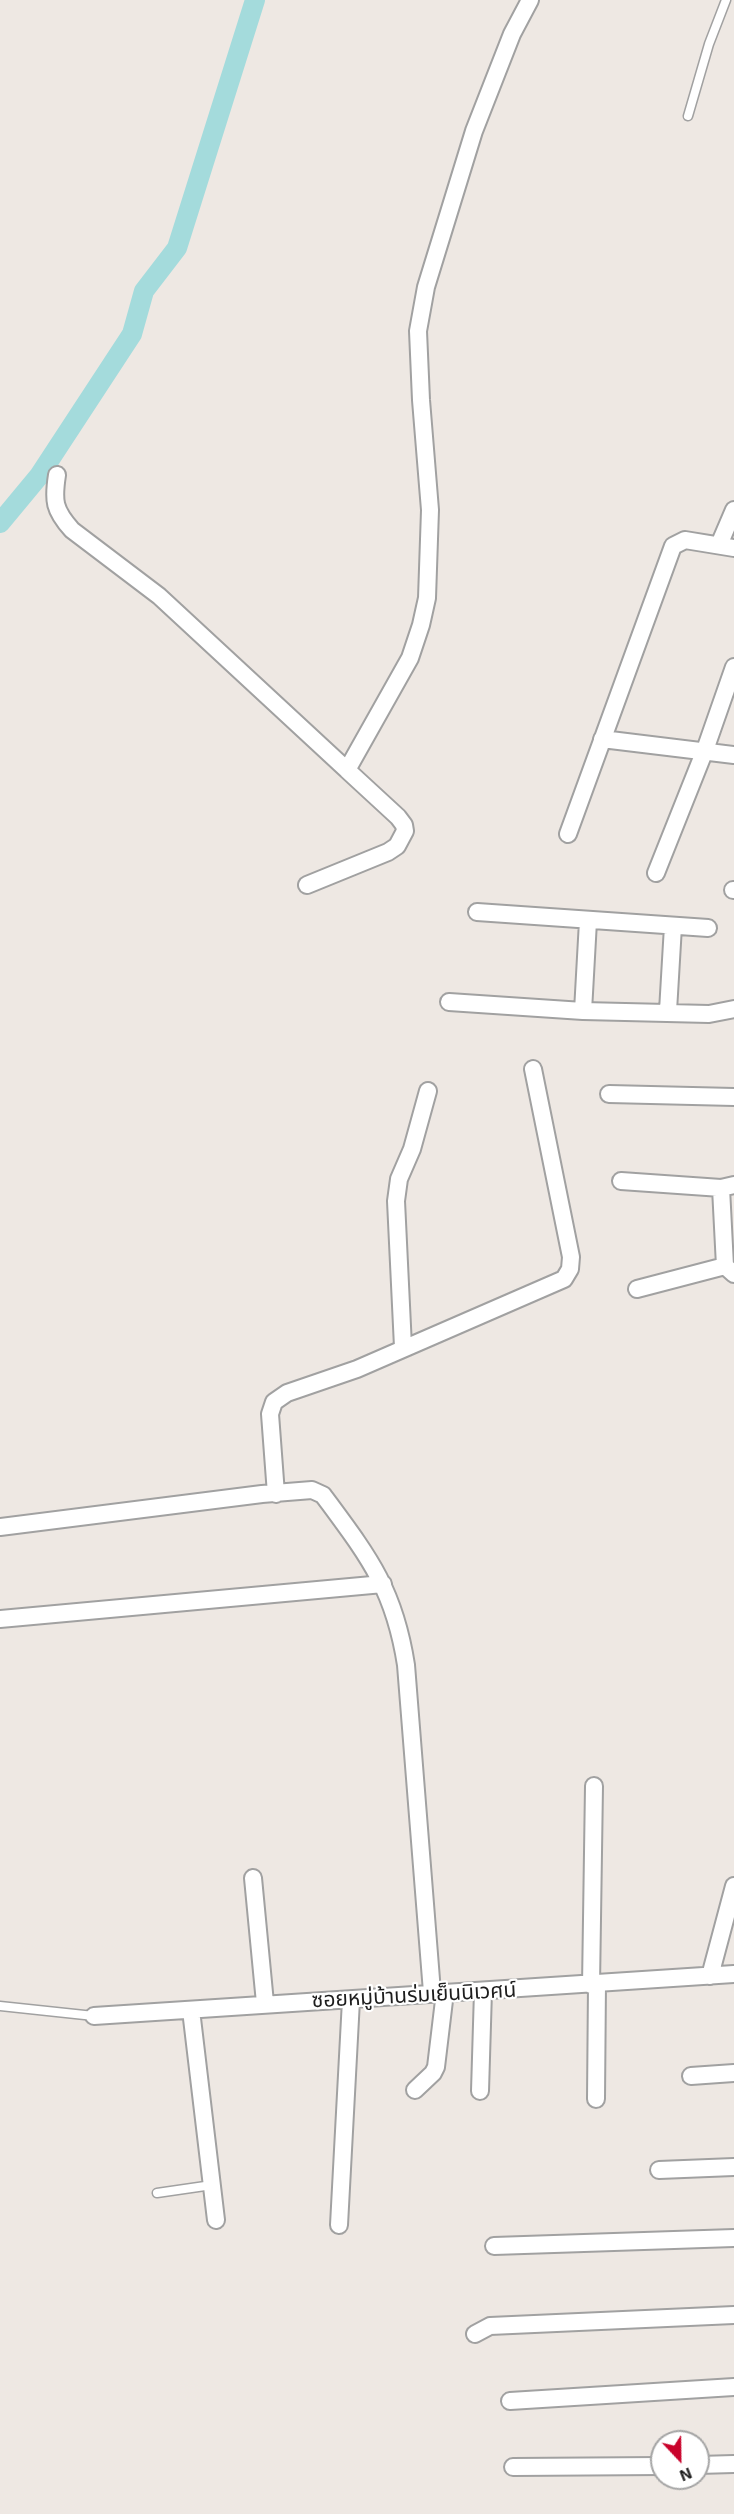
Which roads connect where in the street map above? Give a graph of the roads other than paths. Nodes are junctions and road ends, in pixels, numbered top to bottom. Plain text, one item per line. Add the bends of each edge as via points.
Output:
1 (530, 0) edge
2 (726, 0) edge
3 (688, 116) dead end
4 (57, 475) dead end
5 (734, 510) edge
6 (726, 547) edge
7 (734, 667) edge
8 (602, 739) junction
9 (705, 750) junction
10 (734, 755) edge
11 (347, 770) junction
12 (568, 834) dead end
13 (656, 873) dead end
14 (307, 885) dead end
15 (477, 912) dead end
16 (588, 921) junction
17 (673, 926) junction
18 (708, 928) dead end
19 (448, 1002) dead end
20 (734, 1009) edge
21 (583, 1011) junction
22 (668, 1011) junction
23 (533, 1069) dead end
24 (428, 1091) dead end
25 (609, 1094) dead end
26 (734, 1097) edge
27 (621, 1181) dead end
28 (727, 1186) edge
29 (729, 1270) edge
30 (637, 1289) dead end
31 (403, 1347) junction
32 (276, 1494) junction
33 (0, 1527) edge
34 (383, 1584) junction
35 (0, 1619) edge
36 (594, 1786) dead end
37 (253, 1878) dead end
38 (734, 1886) edge
39 (734, 1974) edge
40 (711, 1976) junction
41 (594, 1985) junction
42 (483, 1990) junction
43 (439, 1992) junction
44 (351, 2000) junction
45 (265, 2003) junction
46 (0, 2006) edge
47 (191, 2010) junction
48 (94, 2016) joint
49 (734, 2073) edge
50 (691, 2076) dead end
51 (415, 2090) dead end
52 (480, 2091) dead end
53 (596, 2099) dead end
54 (734, 2167) edge
55 (659, 2170) dead end
56 (212, 2185) junction
57 (157, 2193) dead end
58 (216, 2220) dead end
59 (339, 2225) dead end
60 (734, 2238) edge
61 (494, 2246) dead end
62 (734, 2315) edge
63 (475, 2334) dead end
64 (734, 2387) edge
65 (510, 2401) dead end
66 (734, 2464) edge
67 (710, 2465) edge
68 (650, 2466) edge
69 (513, 2467) dead end

1 - 11 street via 512,34 474,131 426,287 418,331 430,510 427,597 421,625 410,658
2 - 3 lane
4 - 11 street via 56,508 72,530 159,596
5 - 6 street
6 - 8 street via 685,540 673,546
7 - 9 street
8 - 9 street
8 - 12 street
9 - 10 street
9 - 13 street
11 - 14 street via 398,817 405,831 397,846 388,852
15 - 16 street
16 - 17 street
16 - 21 street
17 - 18 street
17 - 22 street
19 - 21 street
20 - 22 street via 709,1014
21 - 22 street
23 - 31 street via 571,1257 570,1269 564,1279 553,1285
24 - 31 street via 399,1179 396,1201
25 - 26 street
27 - 28 street
28 - 29 street
29 - 30 street
31 - 32 street via 357,1369 287,1393 274,1402 270,1414
32 - 33 street
32 - 34 street via 312,1490 323,1496 374,1565
34 - 35 street
34 - 43 street via 402,1637 406,1665
36 - 41 street
37 - 45 street
38 - 40 street
39 - 40 street, ซอยหมู่บ้านร่มเย็นนิเวศน์
40 - 41 street, ซอยหมู่บ้านร่มเย็นนิเวศน์
41 - 42 street, ซอยหมู่บ้านร่มเย็นนิเวศน์
41 - 53 street
42 - 43 street, ซอยหมู่บ้านร่มเย็นนิเวศน์
42 - 52 street
43 - 44 street, ซอยหมู่บ้านร่มเย็นนิเวศน์
43 - 51 street via 436,2067
44 - 45 street, ซอยหมู่บ้านร่มเย็นนิเวศน์
44 - 59 street
45 - 47 street, ซอยหมู่บ้านร่มเย็นนิเวศน์
46 - 48 lane
47 - 48 street, ซอยหมู่บ้านร่มเย็นนิเวศน์
47 - 56 street
49 - 50 street
54 - 55 street
56 - 57 lane
56 - 58 street
60 - 61 street
62 - 63 street via 490,2326
64 - 65 street
66 - 67 street
68 - 69 street

